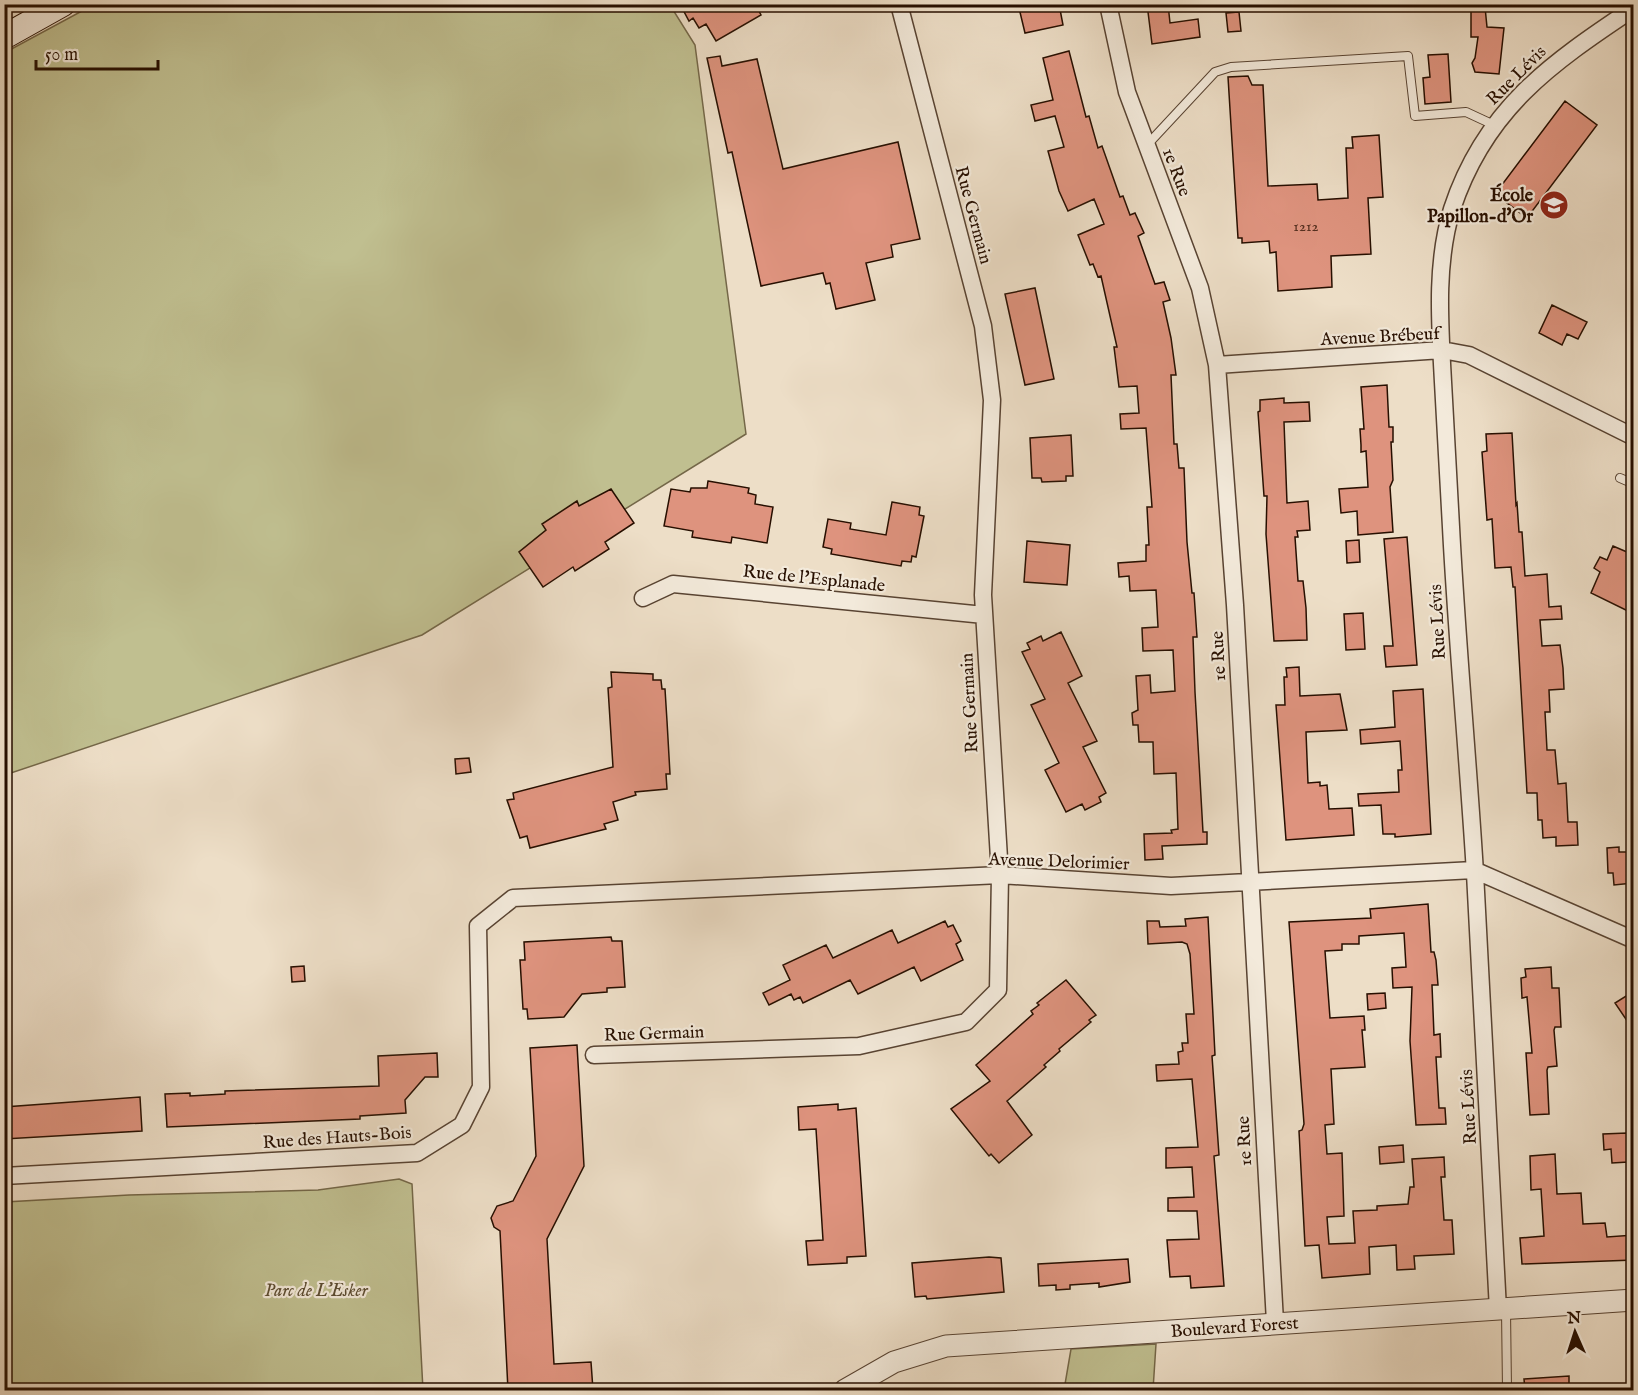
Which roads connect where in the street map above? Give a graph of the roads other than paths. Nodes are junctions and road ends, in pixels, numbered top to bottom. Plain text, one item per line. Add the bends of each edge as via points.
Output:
1 (63, 4) edge
2 (899, 4) edge
3 (1108, 4) edge
4 (1634, 8) edge
5 (4, 37) edge
6 (1494, 125) junction
7 (1146, 146) junction
8 (1442, 350) junction
9 (1217, 365) junction
10 (1634, 437) edge
11 (1620, 478) dead end
12 (1634, 484) edge
13 (643, 598) dead end
14 (984, 615) junction
15 (1474, 870) junction
16 (1000, 874) junction
17 (1248, 883) junction
18 (478, 926) joint
19 (1634, 940) edge
20 (594, 1055) dead end
21 (4, 1176) edge
22 (1634, 1300) edge
23 (1502, 1309) junction
24 (1275, 1322) junction
25 (845, 1390) edge
26 (1507, 1390) edge

1 - 5 main road
2 - 14 street, Rue Germain via 983,326 992,400
3 - 7 street, 1e Rue via 1127,92
4 - 6 street, Rue Lévis via 1552,64
6 - 7 lane via 1466,112 1414,116 1408,56 1231,67 1215,72
6 - 8 street, Rue Lévis via 1471,163 1449,222 1442,254
7 - 9 street, 1e Rue via 1200,288
8 - 9 street, Avenue Brébeuf
8 - 10 street, Avenue Brébeuf via 1469,355
8 - 15 street, Rue Lévis
9 - 17 street, 1e Rue via 1235,605
11 - 12 lane
13 - 14 street, Rue de l'Esplanade via 673,584
14 - 16 street, Rue Germain
15 - 17 street, Avenue Delorimier
15 - 19 street, Avenue Delorimier
15 - 23 street, Rue Lévis
16 - 17 street, Avenue Delorimier via 1171,886
16 - 18 street, Avenue Delorimier via 513,898
16 - 20 street, Rue Germain via 998,990 966,1022 859,1046
17 - 24 street, 1e Rue
18 - 21 street, Rue des Hauts-Bois via 481,1087 462,1125 417,1153
22 - 23 street, Boulevard Forest
23 - 24 street, Boulevard Forest
23 - 26 lane
24 - 25 street, Boulevard Forest via 946,1346 894,1362

